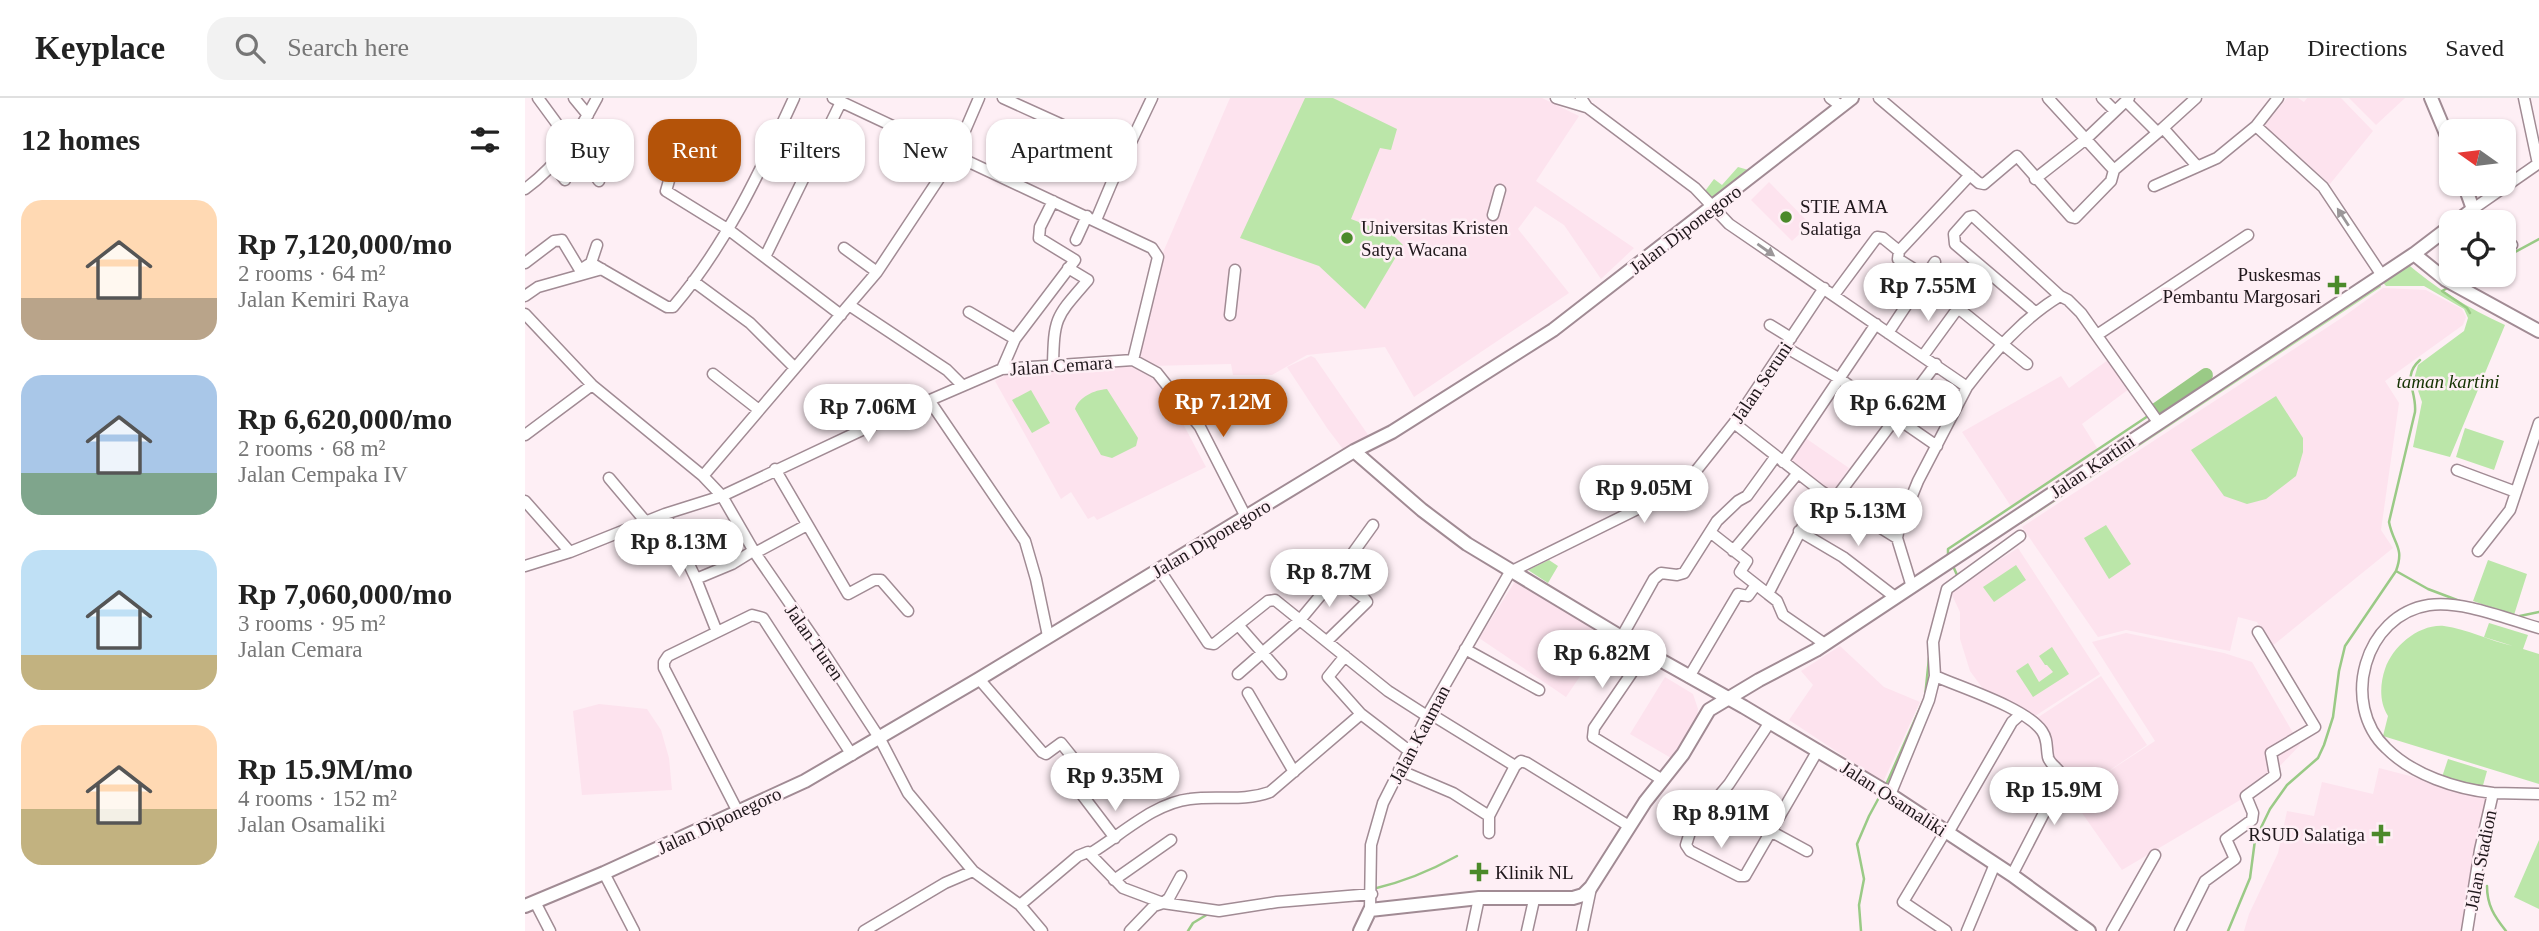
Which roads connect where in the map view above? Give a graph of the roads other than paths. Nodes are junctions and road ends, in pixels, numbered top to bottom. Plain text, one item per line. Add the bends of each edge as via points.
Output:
1 (538, 98) edge
2 (574, 98) edge
3 (597, 98) edge
4 (794, 98) edge
5 (979, 98) edge
6 (1003, 98) edge
7 (1152, 98) edge
8 (1556, 98) edge
9 (1852, 98) edge
10 (1879, 98) edge
11 (2048, 98) edge
12 (2102, 98) edge
13 (2196, 98) edge
14 (2431, 98) edge
15 (836, 99) edge
16 (2275, 99) edge
17 (2526, 99) edge
18 (2128, 100) edge
19 (1836, 102) edge
20 (1584, 103) edge
21 (2115, 111) junction
22 (588, 116) junction
23 (554, 119) edge
24 (586, 119) edge
25 (970, 119) edge
26 (1049, 119) edge
27 (2440, 119) edge
28 (879, 120) edge
29 (2256, 126) junction
30 (2160, 130) junction
31 (2086, 139) junction
32 (972, 164) edge
33 (2539, 164) edge
34 (2197, 166) junction
35 (2114, 170) junction
36 (546, 171) edge
37 (1970, 175) junction
38 (2035, 179) junction
39 (669, 182) edge
40 (937, 182) edge
41 (2154, 186) dead end
42 (525, 189) edge
43 (1500, 190) dead end
44 (2468, 196) edge
45 (1053, 201) junction
46 (1712, 208) junction
47 (2473, 209) joint
48 (1493, 215) dead end
49 (1091, 218) junction
50 (729, 230) junction
51 (2248, 235) dead end
52 (2439, 235) edge
53 (1076, 240) dead end
54 (597, 245) dead end
55 (844, 248) dead end
56 (1899, 251) junction
57 (2414, 254) junction
58 (765, 257) junction
59 (1935, 262) dead end
60 (525, 263) edge
61 (591, 263) junction
62 (1068, 268) junction
63 (602, 269) junction
64 (1235, 270) dead end
65 (2439, 271) edge
66 (877, 272) junction
67 (2381, 274) junction
68 (693, 281) junction
69 (1922, 282) junction
70 (2459, 287) edge
71 (1824, 288) junction
72 (1915, 293) junction
73 (1834, 295) junction
74 (525, 296) edge
75 (2060, 296) junction
76 (849, 305) junction
77 (1958, 308) junction
78 (969, 312) dead end
79 (2035, 312) junction
80 (525, 314) edge
81 (841, 315) junction
82 (1230, 315) dead end
83 (1876, 324) junction
84 (1770, 326) dead end
85 (2539, 331) edge
86 (1888, 333) junction
87 (2097, 335) junction
88 (1015, 339) junction
89 (1788, 343) junction
90 (2003, 344) junction
91 (1923, 356) junction
92 (1133, 360) junction
93 (1936, 364) junction
94 (2027, 364) dead end
95 (1053, 365) junction
96 (795, 368) junction
97 (1002, 369) junction
98 (713, 374) dead end
99 (1840, 379) junction
100 (592, 385) junction
101 (962, 385) junction
102 (1967, 387) junction
103 (929, 400) junction
104 (759, 410) junction
105 (1895, 419) junction
106 (2158, 422) junction
107 (2539, 423) edge
108 (1734, 424) junction
109 (525, 434) edge
110 (1937, 446) junction
111 (1354, 451) junction
112 (1779, 459) junction
113 (775, 469) junction
114 (2457, 470) dead end
115 (1798, 473) junction
116 (703, 476) junction
117 (608, 478) dead end
118 (1821, 491) junction
119 (2516, 492) junction
120 (722, 496) junction
121 (1835, 499) junction
122 (525, 501) edge
123 (665, 514) junction
124 (1246, 517) junction
125 (646, 522) junction
126 (807, 525) junction
127 (1373, 525) dead end
128 (1799, 531) junction
129 (1710, 532) junction
130 (2020, 536) dead end
131 (1897, 538) junction
132 (1733, 551) junction
133 (2478, 551) dead end
134 (570, 552) junction
135 (754, 552) junction
136 (525, 566) edge
137 (1159, 569) junction
138 (1510, 572) junction
139 (1335, 578) junction
140 (696, 579) junction
141 (1756, 585) junction
142 (1912, 587) junction
143 (1767, 594) junction
144 (1895, 597) junction
145 (908, 611) dead end
146 (1300, 620) junction
147 (1239, 626) junction
148 (2539, 628) edge
149 (717, 632) junction
150 (2258, 632) dead end
151 (1048, 636) junction
152 (1621, 638) junction
153 (1327, 641) junction
154 (1825, 644) junction
155 (1465, 649) junction
156 (1646, 652) junction
157 (1263, 653) junction
158 (1345, 656) junction
159 (1238, 674) dead end
160 (1281, 674) dead end
161 (1935, 676) junction
162 (1689, 677) junction
163 (979, 680) junction
164 (1539, 691) dead end
165 (1248, 694) dead end
166 (1728, 698) junction
167 (2021, 713) junction
168 (1361, 714) junction
169 (1428, 715) junction
170 (1770, 722) junction
171 (880, 739) junction
172 (1408, 750) junction
173 (1818, 750) junction
174 (852, 755) junction
175 (1515, 766) junction
176 (1399, 770) junction
177 (1294, 772) junction
178 (1661, 779) junction
179 (1886, 792) junction
180 (2493, 793) junction
181 (2539, 794) edge
182 (738, 812) junction
183 (1489, 816) junction
184 (1629, 826) junction
185 (1772, 832) junction
186 (1489, 833) dead end
187 (1947, 833) junction
188 (1115, 838) junction
189 (1171, 840) dead end
190 (1807, 851) dead end
191 (1091, 853) junction
192 (2155, 855) dead end
193 (1995, 864) junction
194 (973, 871) junction
195 (604, 873) junction
196 (2012, 875) junction
197 (1181, 876) dead end
198 (1114, 880) junction
199 (1591, 887) junction
200 (1372, 890) junction
201 (1479, 898) junction
202 (1534, 900) junction
203 (1163, 903) junction
204 (530, 904) edge
205 (1020, 905) junction
206 (1370, 910) junction
207 (550, 931) edge
208 (634, 931) edge
209 (864, 931) edge
210 (1042, 931) edge
211 (1130, 931) edge
212 (1360, 931) edge
213 (1472, 931) edge
214 (1527, 931) edge
215 (1582, 931) edge
216 (1946, 931) edge
217 (1967, 931) edge
218 (2089, 931) edge
219 (2112, 931) edge
220 (2181, 931) edge
221 (2467, 931) edge

1 - 23 street
2 - 22 street
3 - 22 street
4 - 50 street
5 - 25 street
6 - 26 street
7 - 49 street
8 - 20 street
9 - 19 main road, Jalan Diponegoro
10 - 37 street
11 - 31 street
12 - 21 street
13 - 30 street
14 - 27 main road
15 - 28 street
15 - 58 street
16 - 29 street
17 - 33 street
18 - 21 street
18 - 30 street
19 - 46 main road, Jalan Diponegoro
20 - 46 street via 1695,188
21 - 31 street
22 - 24 street
29 - 34 street via 2217,158
67 -> 29 street via 2323,187
30 - 34 street
30 - 35 street
31 - 35 street
31 - 38 street
32 - 45 street
33 - 47 street
34 - 41 street
35 - 38 street via 2111,181 2075,218
36 - 42 street
37 - 38 street via 1984,184 2016,156
37 - 56 street
39 - 50 street via 666,191
40 - 66 street
43 - 48 street
44 - 47 main road
45 - 49 street
45 - 62 street via 1039,227 1039,238 1075,259
46 -> 71 street
46 - 111 main road, Jalan Diponegoro via 1553,330 1392,432
49 - 53 street
49 - 92 street via 1152,248 1158,257
50 - 58 street
50 - 68 street
51 - 87 street
52 - 57 main road, Jalan Kartini
54 - 61 street
55 - 66 street
56 - 72 street via 1898,258 1914,270 1907,285
56 - 73 street via 1877,237
57 - 65 main road
57 - 67 main road, Jalan Kartini
58 - 81 street
59 - 69 street
60 - 61 street via 562,240 580,270
61 - 63 street
62 - 88 street
62 - 95 street via 1088,280 1056,321
63 - 68 street via 667,307 673,307
63 - 74 street via 538,286
64 - 82 street
66 - 76 street
67 - 106 main road, Jalan Kartini
68 - 96 street via 750,323
69 - 72 street
69 - 77 street
70 - 85 main road
71 - 73 street
71 - 89 street, Jalan Seruni
72 - 86 street
73 - 83 street
75 - 79 street
75 - 79 street via 1969,216 1954,234 1955,244
75 - 87 street via 2072,303
76 - 81 street
76 - 101 street via 947,370
77 - 90 street
77 - 91 street
78 - 88 street
79 - 90 street
80 - 100 street, Jalan Turen
81 - 96 street
83 - 86 street
83 - 99 street
84 - 89 street
86 - 91 street
87 - 106 street
88 - 97 street
89 - 99 street
89 - 108 street, Jalan Seruni
90 - 94 street
90 - 102 street
91 - 93 street
92 - 95 street, Jalan Cemara
92 - 124 street via 1157,373 1200,427
93 - 102 street
93 - 105 street
95 - 97 street, Jalan Cemara
96 - 104 street
97 - 101 street, Jalan Cemara
98 - 104 street
99 - 105 street
99 - 112 street
100 - 109 street
100 - 116 street, Jalan Turen
101 - 103 street, Jalan Cemara
102 - 110 street
103 - 113 street, Jalan Cemara
103 - 151 street via 1025,541
104 - 116 street
105 - 110 street
105 - 121 street
106 - 142 main road, Jalan Kartini
107 - 119 street
108 - 112 street
108 - 138 street, Jalan Seruni via 1693,478 1674,493
110 - 131 street
111 - 124 main road, Jalan Diponegoro
111 - 138 main road, Jalan Osamaliki via 1422,510
112 - 115 street
112 - 129 street
113 - 120 street, Jalan Cemara
113 - 126 street
114 - 119 street
115 - 118 street
115 - 132 street
116 - 120 street, Jalan Turen
117 - 125 street
118 - 121 street
118 - 128 street
119 - 133 street via 2509,510
120 - 123 street, Jalan Cemara
120 - 135 street, Jalan Turen
121 - 131 street
122 - 134 street
123 - 125 street, Jalan Cemara
123 - 140 street
124 - 137 main road, Jalan Diponegoro
125 - 134 street, Jalan Cemara
126 - 135 street
126 - 145 street via 848,594 880,580
127 - 139 street
128 - 143 street
128 - 144 street via 1843,557
129 - 132 street
129 - 152 street via 1684,573 1661,573 1654,579
130 - 161 street via 1947,589 1933,642
131 - 142 street
132 - 141 street via 1747,561 1740,572
134 - 136 street, Jalan Cemara
135 - 140 street
135 - 171 street, Jalan Turen
137 - 147 street via 1208,643 1214,645
137 - 151 main road, Jalan Diponegoro
138 - 152 main road, Jalan Osamaliki
138 - 155 street, Jalan Kauman
139 - 146 street
139 - 153 street via 1367,602
140 - 149 street
141 - 143 street
141 - 162 street via 1748,596 1738,594
142 - 144 main road, Jalan Kartini
143 - 154 street via 1777,601 1783,615
144 - 154 main road, Jalan Kartini
146 - 147 street via 1272,600
146 - 153 street
146 - 157 street
147 - 157 street
148 - 180 street via 2458,606 2418,607 2396,619 2367,659 2362,704 2385,748 2422,773
149 - 174 street via 752,615 763,618
149 - 182 street via 668,656 664,668
150 - 220 street via 2315,727 2271,752 2275,775 2246,796 2252,820 2226,839 2235,859 2205,881
151 - 163 main road, Jalan Diponegoro
152 - 156 main road, Jalan Osamaliki
153 - 158 street
154 - 166 main road, Jalan Kartini
155 - 164 street
155 - 169 street, Jalan Kauman
156 - 162 main road, Jalan Osamaliki
156 - 178 street via 1594,728 1593,737
157 - 159 street
157 - 160 street
158 - 168 street via 1328,677
158 - 169 street via 1388,691
161 - 167 street
161 - 179 street via 1926,708
162 - 166 main road, Jalan Osamaliki
163 - 171 main road, Jalan Diponegoro
163 - 188 street via 1042,752 1046,754 1061,743 1094,784 1083,796
165 - 177 street
166 - 170 main road, Jalan Osamaliki
166 - 178 main road, Jalan Kartini via 1709,710 1683,754
167 - 187 street
167 - 196 street via 2043,733 2048,757 2062,778
168 - 172 street
168 - 177 street
169 - 172 street, Jalan Kauman
169 - 175 street
170 - 173 main road, Jalan Osamaliki
170 - 185 street via 1729,784 1691,829 1686,845 1745,876
171 - 174 main road, Jalan Diponegoro
171 - 194 street, Jalan Turen via 908,793
172 - 176 street, Jalan Kauman
173 - 179 main road, Jalan Osamaliki
173 - 185 street
174 - 182 main road, Jalan Diponegoro
175 - 183 street
175 - 184 street via 1527,763
176 - 183 street via 1453,793
176 - 200 street, Jalan Kauman via 1372,837
177 - 188 street via 1270,792 1252,799 1189,799 1171,804
178 - 184 main road, Jalan Kartini
179 - 187 main road, Jalan Osamaliki
180 - 181 street, Jalan Stadion
180 - 221 street, Jalan Stadion
182 - 195 main road, Jalan Diponegoro
183 - 186 street
184 - 199 main road, Jalan Kartini
185 - 190 street
187 - 193 main road, Jalan Osamaliki
187 - 216 street via 1903,902
188 - 191 street
189 - 198 street
191 - 198 street
191 - 205 street via 1078,856
192 - 219 street
193 - 196 main road, Jalan Osamaliki
193 - 217 street
194 - 205 street, Jalan Turen
194 - 209 street
195 - 204 main road, Jalan Diponegoro
195 - 208 street
196 - 218 main road, Jalan Osamaliki
197 - 203 street
198 - 203 street
199 - 202 main road via 1573,898
199 - 215 street
200 - 203 street via 1214,910
200 - 206 street, Jalan Kauman
201 - 202 main road
201 - 206 main road
201 - 213 street
202 - 214 street
203 - 211 street via 1154,906
204 - 207 street
205 - 210 street, Jalan Turen
206 - 212 main road

